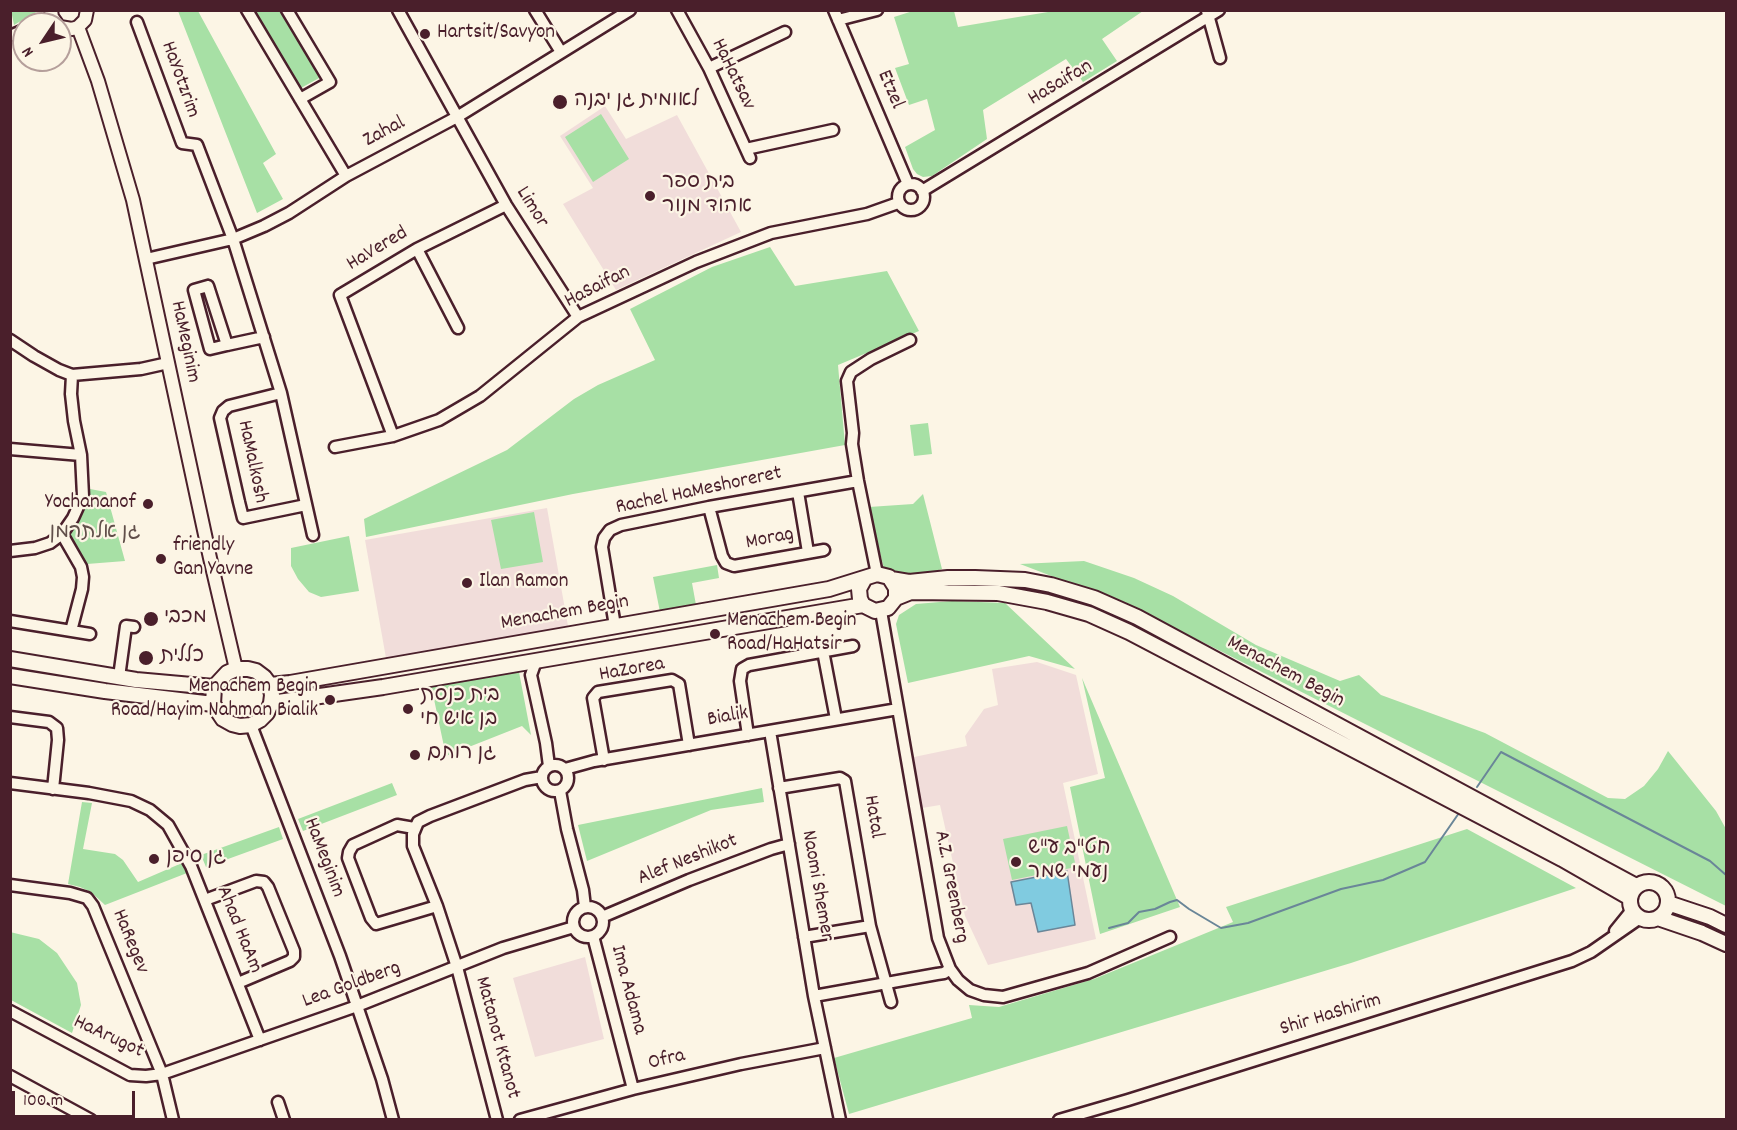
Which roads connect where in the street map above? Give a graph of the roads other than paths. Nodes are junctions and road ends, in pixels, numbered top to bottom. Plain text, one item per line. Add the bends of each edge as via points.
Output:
1 (87, 10) edge
2 (248, 10) edge
3 (287, 10) edge
4 (398, 10) edge
5 (535, 10) edge
6 (630, 10) edge
7 (677, 10) edge
8 (877, 10) edge
9 (1219, 10) edge
10 (1208, 14) edge
11 (836, 15) edge
12 (137, 22) dead end
13 (78, 27) junction
14 (72, 28) edge
15 (785, 32) dead end
16 (561, 52) junction
17 (1220, 58) dead end
18 (709, 68) junction
19 (300, 99) junction
20 (457, 117) junction
21 (833, 130) dead end
22 (346, 176) junction
23 (908, 184) junction
24 (922, 191) junction
25 (898, 203) junction
26 (506, 205) junction
27 (233, 239) junction
28 (417, 249) junction
29 (146, 259) junction
30 (578, 316) junction
31 (458, 328) dead end
32 (264, 337) junction
33 (10, 340) edge
34 (910, 340) dead end
35 (227, 345) junction
36 (168, 363) junction
37 (72, 375) junction
38 (281, 393) junction
39 (393, 436) junction
40 (335, 447) dead end
41 (10, 449) edge
42 (81, 455) junction
43 (858, 482) junction
44 (798, 492) junction
45 (306, 506) junction
46 (709, 507) junction
47 (62, 534) junction
48 (313, 535) dead end
49 (10, 550) edge
50 (824, 550) dead end
51 (808, 552) junction
52 (878, 577) junction
53 (896, 598) junction
54 (863, 605) junction
55 (881, 611) junction
56 (10, 621) edge
57 (615, 626) junction
58 (134, 627) dead end
59 (71, 631) junction
60 (90, 634) dead end
61 (853, 646) dead end
62 (823, 651) junction
63 (10, 659) edge
64 (536, 661) junction
65 (519, 664) junction
66 (236, 669) junction
67 (531, 675) junction
68 (10, 676) edge
69 (119, 677) junction
70 (270, 685) junction
71 (214, 687) junction
72 (271, 703) junction
73 (213, 704) junction
74 (898, 709) junction
75 (10, 717) edge
76 (836, 719) junction
77 (251, 725) junction
78 (770, 731) junction
79 (748, 735) junction
80 (689, 745) junction
81 (604, 760) junction
82 (557, 767) junction
83 (542, 777) junction
84 (10, 783) edge
85 (779, 788) junction
86 (53, 789) junction
87 (560, 791) junction
88 (414, 828) junction
89 (789, 844) junction
90 (10, 885) edge
91 (205, 900) junction
92 (1635, 903) junction
93 (1668, 903) junction
94 (437, 906) junction
95 (585, 907) junction
96 (602, 917) junction
97 (1658, 918) junction
98 (1726, 925) edge
99 (870, 926) junction
100 (574, 927) junction
101 (593, 936) junction
102 (804, 937) junction
103 (1170, 937) dead end
104 (1726, 944) edge
105 (457, 967) junction
106 (950, 969) junction
107 (238, 983) junction
108 (886, 983) junction
109 (814, 996) junction
110 (891, 1002) dead end
111 (357, 1006) junction
112 (10, 1011) edge
113 (260, 1040) junction
114 (825, 1048) junction
115 (162, 1074) junction
116 (11, 1078) edge
117 (633, 1089) junction
118 (278, 1102) dead end
119 (91, 1119) edge
120 (173, 1119) edge
121 (284, 1119) edge
122 (393, 1119) edge
123 (497, 1119) edge
124 (520, 1119) edge
125 (840, 1119) edge
126 (1059, 1119) edge

1 - 13 street via 86,20
2 - 19 street
3 - 19 street via 330,82
4 - 20 street, Limor
5 - 16 street
6 - 16 street, Zahal
7 - 18 street, HaHatsav
8 - 11 street
9 - 10 street, HaSaifan
10 - 17 street
10 - 24 street, HaSaifan
11 - 23 street, Etzel
12 - 27 street, HaYotzrim via 182,143 197,145
13 - 14 street
13 - 29 street, HaMeginim via 118,146
15 - 18 street
16 - 20 street, Zahal
18 - 21 street, HaHatsav via 748,154
19 - 22 street
20 - 22 street, Zahal
20 - 26 street, Limor
22 - 27 street, Zahal via 289,213
23 - 24 street
23 - 25 street via 899,190
24 - 25 street via 923,202 917,209 908,211
25 - 30 street, HaSaifan via 867,214 771,233
26 - 28 street, HaVered
26 - 30 street, Limor
27 - 29 street, Zahal
27 - 32 street, HaMalkosh
28 - 31 street
28 - 39 street, HaVered via 340,295
29 - 36 street, HaMeginim
30 - 39 street, HaSaifan via 480,396 439,420
32 - 35 street
32 - 38 street, HaMalkosh
33 - 37 street
34 - 43 street via 851,372 847,381
35 - 35 street via 210,349 194,290 208,286
36 - 37 street via 130,371
36 - 66 street, HaMeginim
37 - 42 street via 72,403
38 - 45 street, HaMalkosh
38 - 45 street, HaMalkosh via 229,406 220,418 236,492 243,518
39 - 40 street, HaSaifan
41 - 42 street
42 - 47 street via 83,496
43 - 44 street, Rachel HaMeshoreret
43 - 52 street
44 - 46 street, Rachel HaMeshoreret
44 - 51 street, Morag
45 - 48 street, HaMalkosh
46 - 51 street, Morag via 722,556 734,566
46 - 57 street, Rachel HaMeshoreret via 610,530 602,547
47 - 49 street via 35,548
47 - 59 street via 83,578
50 - 51 street, Morag
52 - 53 main road via 896,588
52 - 54 main road via 859,589
52 - 57 main road, Menachem Begin
52 - 92 main road, Menachem Begin via 909,582 948,578 1025,580 1105,603 1137,617
53 - 55 main road
53 - 92 main road, Menachem Begin via 911,592 998,593 1047,602 1099,618 1562,859
54 - 55 main road
54 - 64 main road, Menachem Begin
55 - 74 street, A.Z. Greenberg
56 - 59 street
57 - 70 main road, Menachem Begin
58 - 69 street via 126,626
59 - 60 street
61 - 62 street
62 - 76 street
62 - 79 street via 742,669 740,681
63 - 69 main road
64 - 65 main road, Menachem Begin
64 - 67 street
65 - 67 street
65 - 72 main road, Menachem Begin
66 - 70 main road via 256,671
66 - 71 main road
67 - 82 street via 546,743
68 - 73 main road
69 - 71 main road
70 - 72 main road
71 - 73 main road
72 - 77 main road via 267,713
73 - 77 main road via 232,724
74 - 76 street, Bialik
74 - 106 street, A.Z. Greenberg via 933,916
75 - 86 street via 49,722 57,728
76 - 78 street, Bialik
77 - 111 street, HaMeginim
78 - 79 street, Bialik
78 - 85 street, Naomi Shemer
79 - 80 street, Bialik
80 - 81 street, Bialik
80 - 81 street, HaZorea via 679,684 672,680 598,692 593,698
81 - 82 street, Bialik
82 - 83 street
82 - 87 street via 569,777
83 - 87 street via 547,789
83 - 88 street via 430,816
84 - 86 street, Ahad HaAm
85 - 89 street, Naomi Shemer
85 - 99 street, Hatal via 840,778 845,781
86 - 91 street, Ahad HaAm via 131,801 161,818 176,836
87 - 95 street
88 - 94 street via 413,846
88 - 94 street via 396,825 353,845 348,858 376,924
89 - 96 street, Alef Neshikot
89 - 102 street, Naomi Shemer
90 - 115 street, HaRegev via 70,892 87,898
91 - 107 street, Ahad HaAm
91 - 107 street via 256,880 264,882 294,951 290,960
92 - 93 main road via 1648,881 1665,890
92 - 97 main road via 1646,920
92 - 126 street, Shir HaShirim via 1610,939 1572,961
93 - 97 main road
93 - 98 main road
94 - 105 street
95 - 96 street via 598,910
95 - 100 street via 575,914
96 - 101 street via 600,932
97 - 104 main road
99 - 102 street
99 - 108 street, Hatal
100 - 101 street via 582,936
100 - 105 street via 503,948
101 - 117 street, Ima Adama
102 - 109 street, Naomi Shemer
103 - 106 street, A.Z. Greenberg via 1088,973 1003,996 970,990
105 - 111 street, Lea Goldberg
105 - 123 street, Matanot Ktanot
106 - 108 street
107 - 113 street, Ahad HaAm
108 - 109 street
108 - 110 street, Hatal
109 - 114 street, Naomi Shemer
111 - 113 street, Lea Goldberg
111 - 122 street, HaMeginim
112 - 115 street, HaArugot via 130,1075
113 - 115 street, HaArugot
114 - 117 street, Ofra
114 - 125 street, Naomi Shemer
115 - 120 street
116 - 119 street
117 - 124 street, Ofra
118 - 121 street

